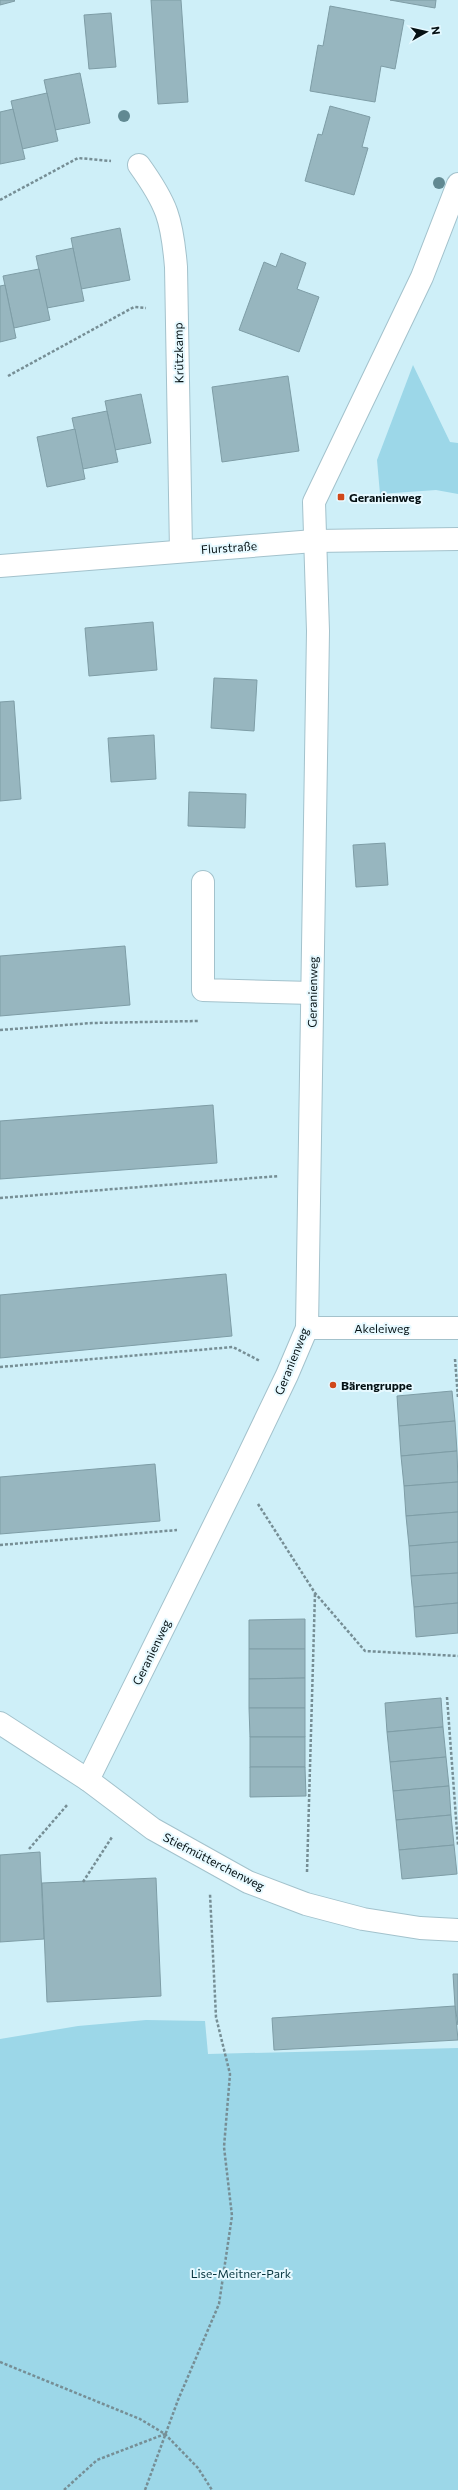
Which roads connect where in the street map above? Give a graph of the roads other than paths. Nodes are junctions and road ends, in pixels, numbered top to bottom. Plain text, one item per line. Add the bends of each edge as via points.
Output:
1 (139, 165) road end
2 (458, 184) edge
3 (458, 539) edge
4 (314, 541) junction
5 (181, 551) junction
6 (0, 566) edge
7 (203, 882) dead end
8 (312, 993) junction
9 (307, 1328) junction
10 (455, 1328) edge
11 (0, 1723) edge
12 (88, 1780) junction
13 (458, 1930) edge

1 - 5 street, Krützkamp via 160,194 172,228 177,312
2 - 4 street, Geranienweg via 422,277 314,502
3 - 4 street, Flurstraße
4 - 5 street, Flurstraße
4 - 8 street, Geranienweg via 318,630
5 - 6 street, Flurstraße
7 - 8 street via 203,990
8 - 9 street, Geranienweg
9 - 10 street, Akeleiweg
9 - 12 street, Geranienweg via 239,1475
11 - 12 street, Stiefmütterchenweg
12 - 13 street, Stiefmütterchenweg via 153,1829 248,1882 306,1904 363,1919 420,1928

